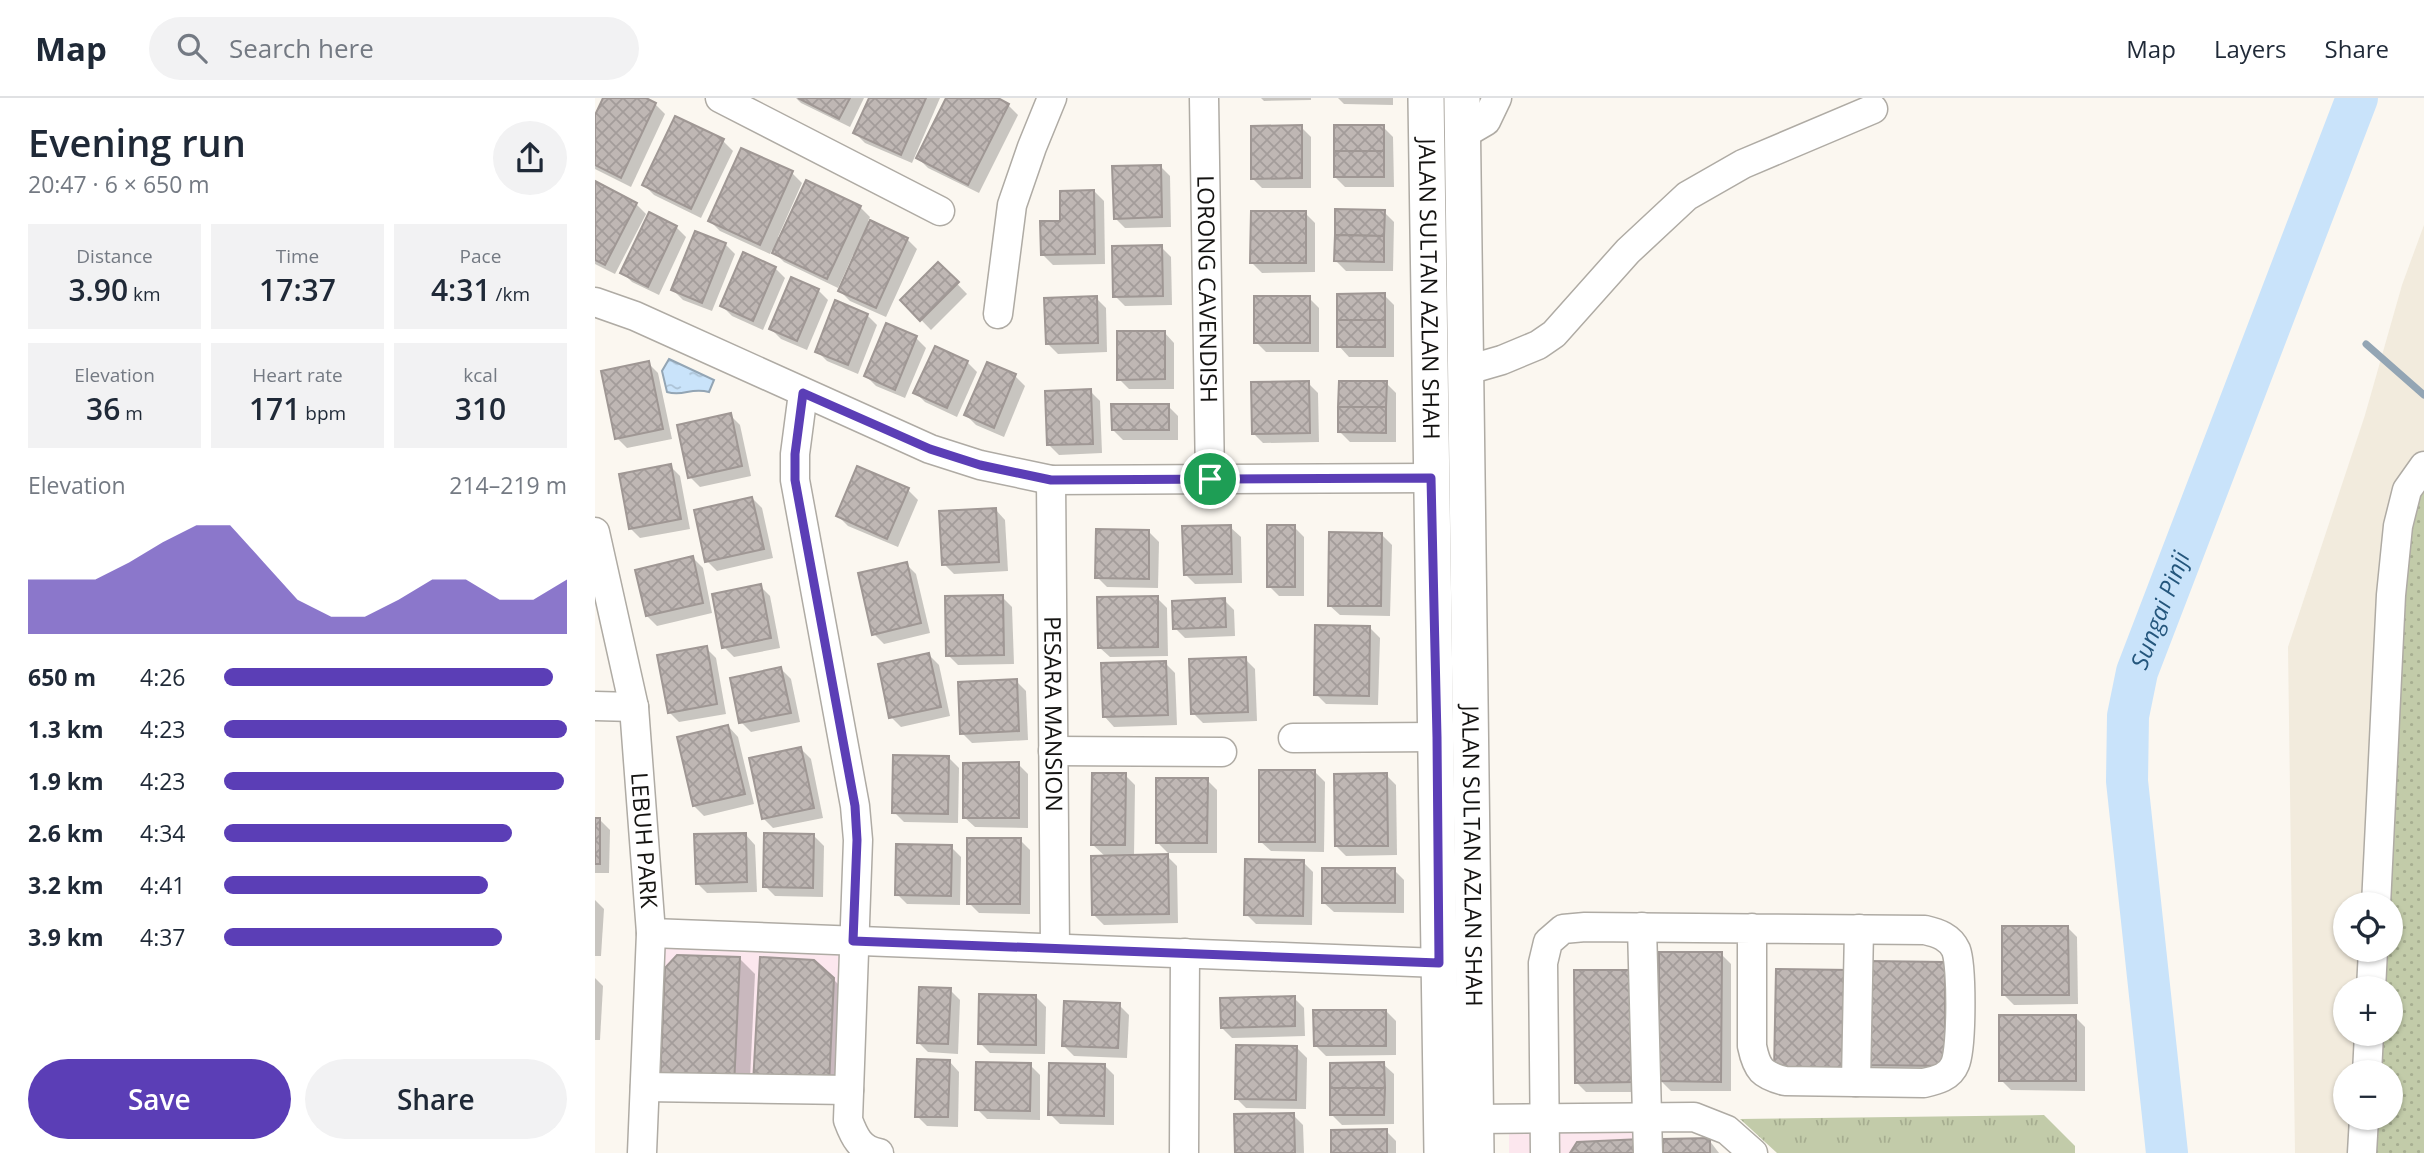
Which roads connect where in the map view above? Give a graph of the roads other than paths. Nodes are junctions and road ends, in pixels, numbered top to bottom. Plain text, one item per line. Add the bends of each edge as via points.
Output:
1 (720, 98) edge
2 (1052, 98) edge
3 (1204, 98) edge
4 (1426, 98) edge
5 (1462, 98) edge
6 (1497, 98) edge
7 (1873, 109) dead end
8 (1462, 135) junction
9 (940, 211) dead end
10 (595, 302) edge
11 (998, 314) dead end
12 (1464, 371) junction
13 (803, 393) junction
14 (2424, 466) edge
15 (1431, 478) junction
16 (1210, 479) junction
17 (1051, 480) junction
18 (595, 532) edge
19 (595, 706) edge
20 (634, 707) junction
21 (1437, 737) junction
22 (1293, 738) dead end
23 (1053, 751) junction
24 (1222, 752) dead end
25 (2377, 892) edge
26 (1642, 927) junction
27 (1752, 929) junction
28 (1859, 929) junction
29 (651, 933) junction
30 (853, 941) junction
31 (1055, 948) junction
32 (1185, 953) junction
33 (1439, 963) junction
34 (1856, 1083) junction
35 (645, 1087) junction
36 (849, 1090) junction
37 (1647, 1118) junction
38 (1545, 1119) junction
39 (2364, 1130) edge
40 (1476, 1136) edge
41 (642, 1153) edge
42 (879, 1153) edge
43 (1184, 1153) edge
44 (1442, 1153) edge
45 (1460, 1153) edge
46 (1545, 1153) edge
47 (1648, 1153) edge
48 (1753, 1153) edge
49 (2363, 1153) edge

1 - 9 street
2 - 11 street via 1012,205
3 - 16 street, LORONG CAVENDISH
4 - 15 main road, JALAN SULTAN AZLAN SHAH
5 - 8 main road, JALAN SULTAN AZLAN SHAH
6 - 8 street via 1486,121
7 - 12 street via 1743,164 1686,196 1628,251 1554,334 1502,360
8 - 12 main road, JALAN SULTAN AZLAN SHAH
10 - 13 street
12 - 40 main road, JALAN SULTAN AZLAN SHAH
13 - 17 street via 930,449
13 - 30 street via 795,480 855,806
14 - 25 street via 2407,489 2398,526
15 - 16 street
15 - 21 main road, JALAN SULTAN AZLAN SHAH
16 - 17 street
17 - 23 street, PESARA MANSION
18 - 20 street, LEBUH PARK
19 - 20 street
20 - 29 street, LEBUH PARK
21 - 22 street
21 - 33 main road, JALAN SULTAN AZLAN SHAH
23 - 24 street
23 - 31 street, PESARA MANSION
26 - 27 street
26 - 37 street
26 - 38 street via 1563,929 1548,942 1543,963
27 - 28 street
27 - 34 street via 1756,1064 1768,1076 1786,1081
28 - 34 street
28 - 34 street via 1925,930 1943,934 1955,947 1959,1049 1955,1066 1942,1079
29 - 30 street
29 - 35 street, LEBUH PARK
30 - 31 street
30 - 36 street
31 - 32 street
32 - 33 street
32 - 43 street
33 - 44 main road, JALAN SULTAN AZLAN SHAH
35 - 36 street
35 - 41 street, LEBUH PARK
36 - 42 street via 848,1120 856,1140
37 - 38 street
37 - 47 street
37 - 48 street via 1694,1117 1727,1130
38 - 40 street
38 - 46 street
39 - 49 street
40 - 45 main road via 1464,1132

